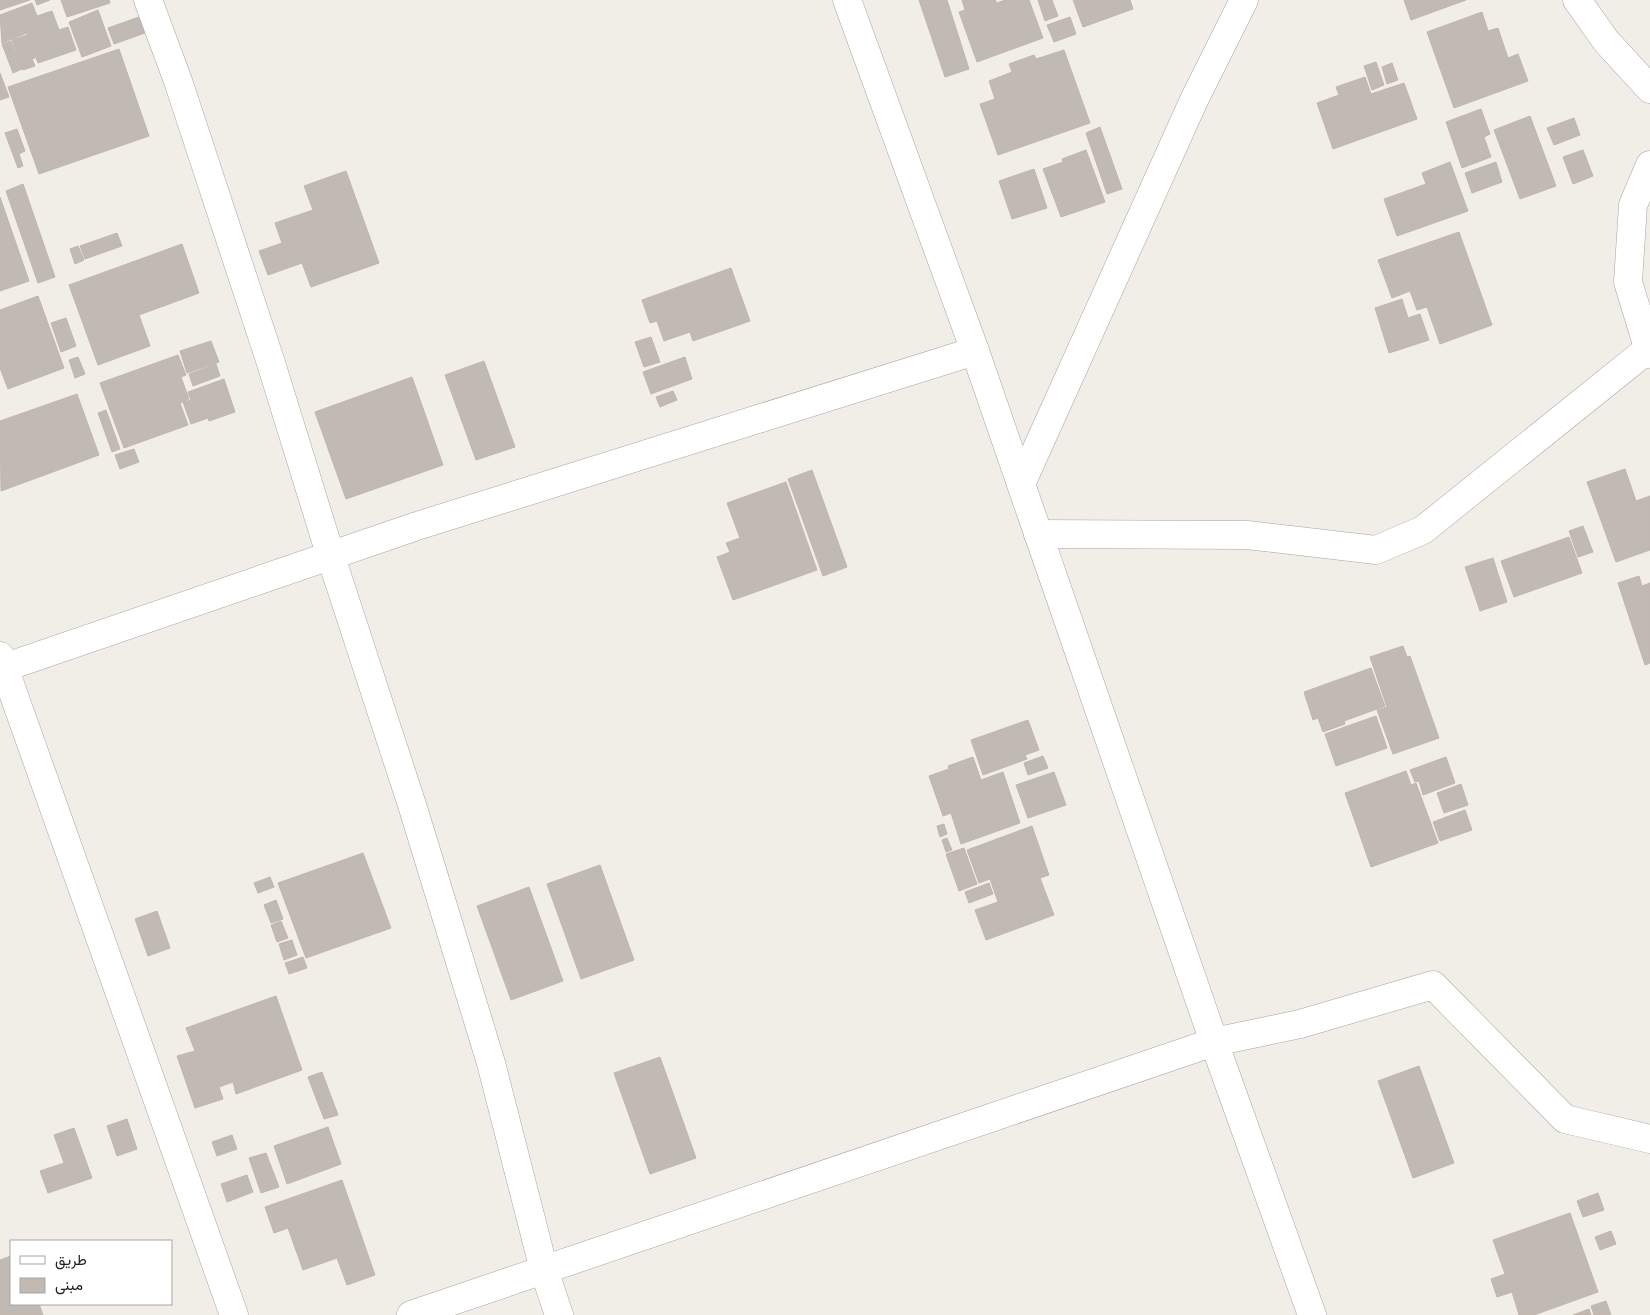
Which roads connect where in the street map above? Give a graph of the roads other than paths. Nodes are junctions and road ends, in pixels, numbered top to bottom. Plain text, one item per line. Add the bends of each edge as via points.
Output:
1 (148, 0) edge
2 (847, 0) edge
3 (1244, 0) edge
4 (1577, 0) edge
5 (1650, 89) edge
6 (1650, 166) edge
7 (974, 352) junction
8 (1649, 352) edge
9 (1021, 484) junction
10 (1038, 534) junction
11 (331, 557) junction
12 (1, 664) edge
13 (1214, 1042) junction
14 (1650, 1139) edge
15 (544, 1270) junction
16 (234, 1315) edge
17 (411, 1315) edge
18 (559, 1315) edge
19 (1312, 1315) edge

1 - 11 street via 249,295
2 - 7 street
3 - 9 street via 1194,100
4 - 5 street via 1606,41
6 - 8 street via 1633,205 1628,282
7 - 9 street
7 - 11 street via 417,526
8 - 10 street via 1423,530 1376,550 1248,535
9 - 10 street
10 - 13 street
11 - 12 street
11 - 15 street via 414,808 491,1063
12 - 16 street
13 - 14 street via 1300,1024 1432,985 1565,1119
13 - 15 street
13 - 19 street
15 - 17 street
15 - 18 street

